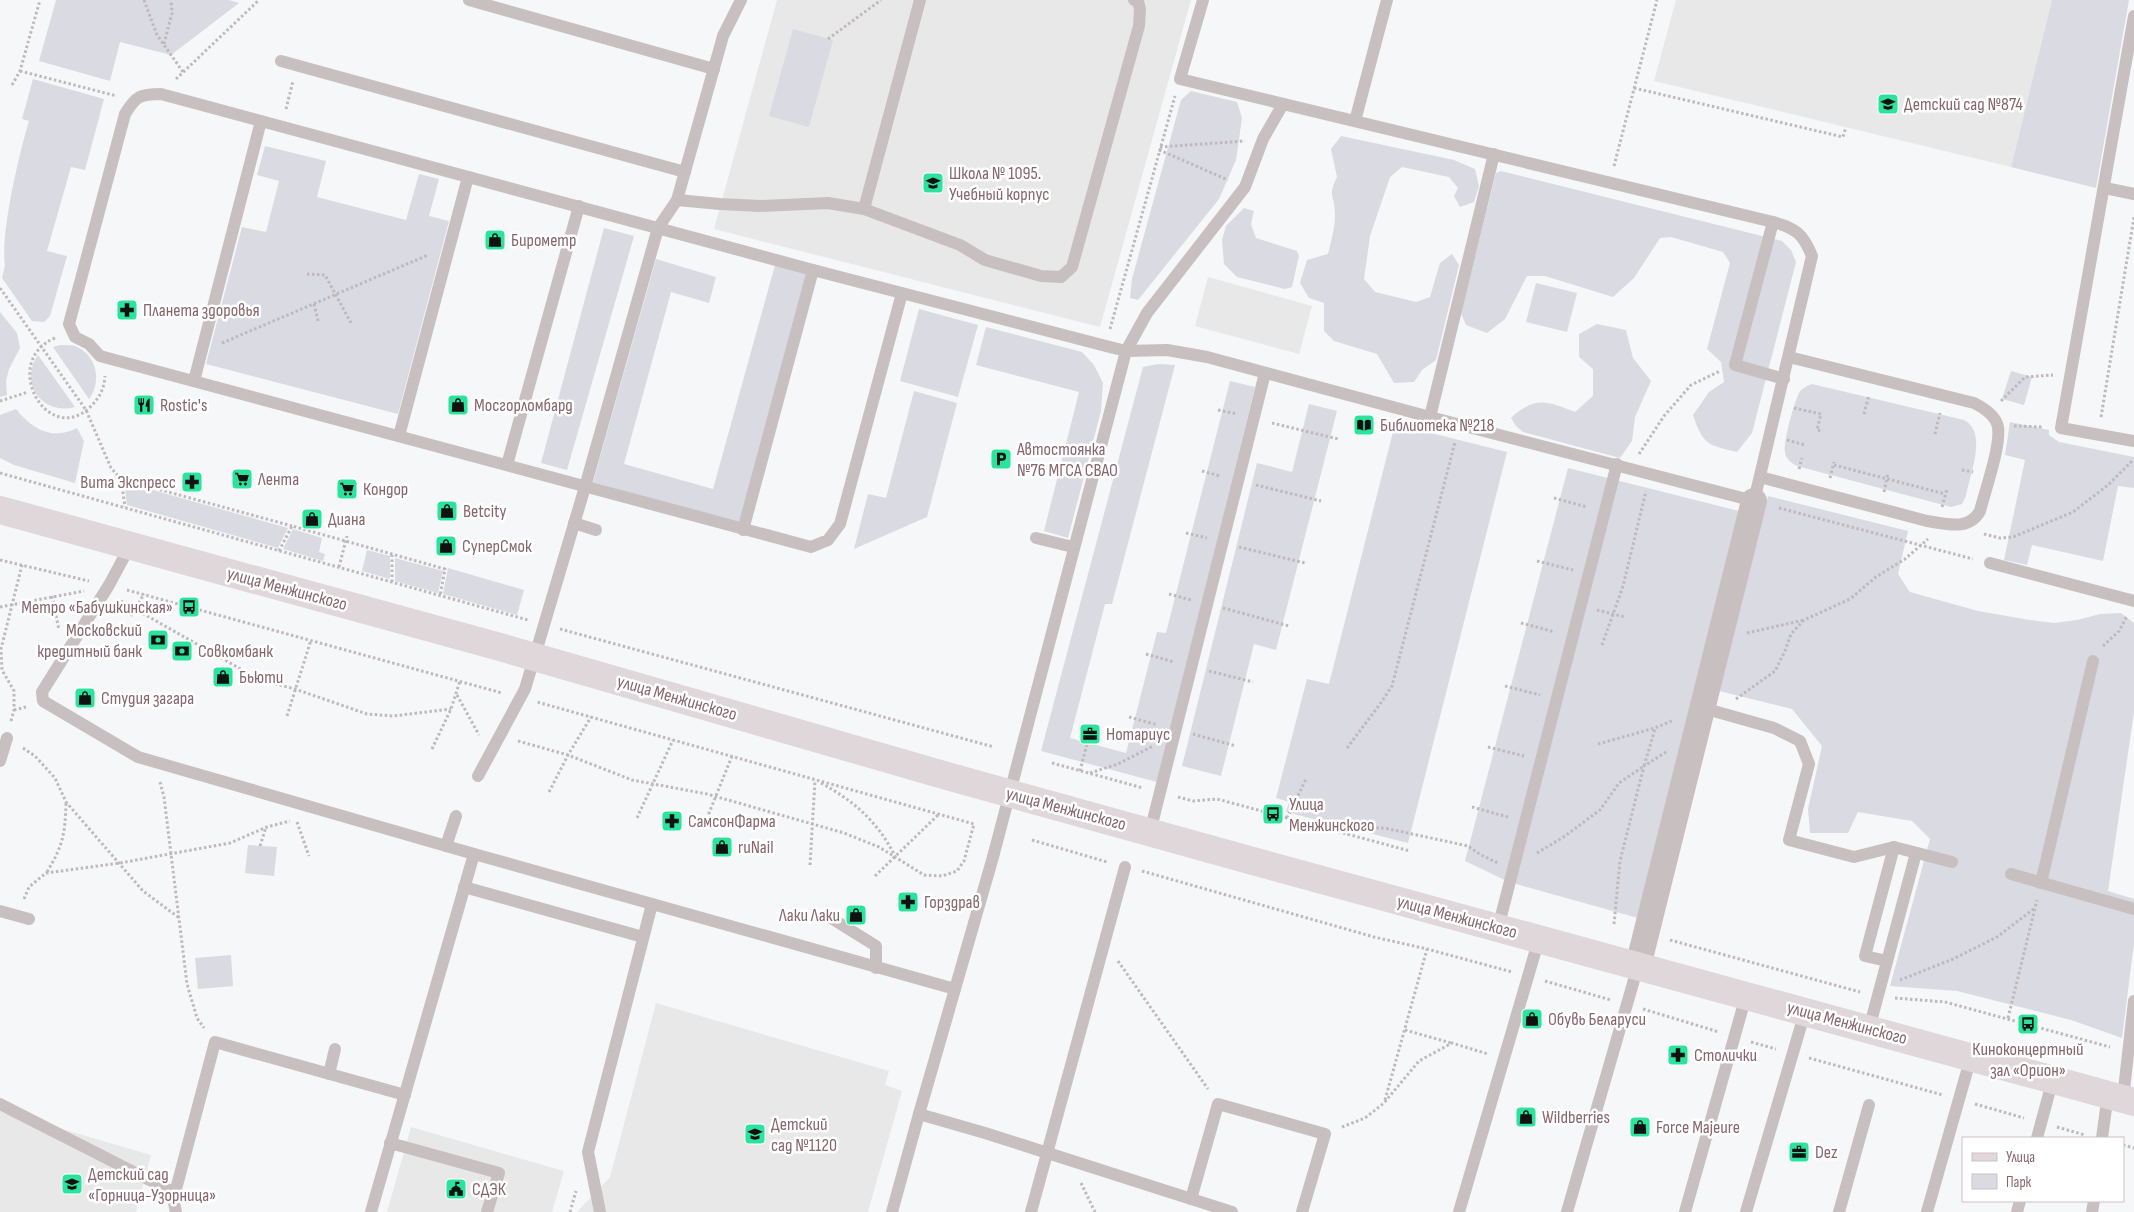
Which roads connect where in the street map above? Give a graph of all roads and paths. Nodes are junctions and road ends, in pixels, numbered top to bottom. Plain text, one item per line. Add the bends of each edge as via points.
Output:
1 (40, 0) edge
2 (144, 0) edge
3 (171, 0) edge
4 (259, 0) edge
5 (468, 0) edge
6 (741, 0) edge
7 (881, 0) edge
8 (920, 0) edge
9 (1136, 0) edge
10 (1204, 0) edge
11 (1387, 0) edge
12 (1658, 0) edge
13 (2134, 16) edge
14 (828, 39) dead end
15 (164, 45) junction
16 (281, 61) dead end
17 (297, 66) junction
18 (714, 69) junction
19 (20, 71) junction
20 (184, 72) junction
21 (1180, 79) junction
22 (12, 85) dead end
23 (1634, 88) junction
24 (161, 94) junction
25 (133, 100) junction
26 (1283, 104) junction
27 (261, 121) junction
28 (1355, 121) junction
29 (281, 126) junction
30 (1846, 127) dead end
31 (1263, 139) junction
32 (1160, 149) junction
33 (1494, 154) junction
34 (685, 172) junction
35 (468, 177) junction
36 (1610, 182) junction
37 (1245, 187) junction
38 (2105, 188) junction
39 (2134, 194) edge
40 (677, 200) junction
41 (579, 206) junction
42 (864, 209) junction
43 (2134, 217) edge
44 (1773, 222) junction
45 (658, 228) junction
46 (449, 246) junction
47 (813, 270) junction
48 (307, 274) dead end
49 (0, 288) edge
50 (902, 294) junction
51 (336, 295) junction
52 (314, 304) junction
53 (318, 321) dead end
54 (352, 323) dead end
55 (75, 337) junction
56 (40, 345) junction
57 (1106, 346) junction
58 (1126, 351) junction
59 (202, 352) junction
60 (100, 356) junction
61 (1789, 357) junction
62 (1734, 365) junction
63 (25, 366) dead end
64 (1265, 372) junction
65 (2071, 374) junction
66 (1784, 378) junction
67 (194, 380) junction
68 (26, 387) dead end
69 (28, 392) junction
70 (1869, 392) dead end
71 (0, 401) edge
72 (1791, 407) dead end
73 (86, 410) junction
74 (1218, 410) dead end
75 (1941, 410) dead end
76 (1988, 413) junction
77 (1864, 414) dead end
78 (1430, 417) junction
79 (1254, 419) junction
80 (1459, 424) junction
81 (1998, 428) junction
82 (2061, 428) junction
83 (1823, 431) dead end
84 (1935, 434) dead end
85 (2098, 434) junction
86 (399, 436) junction
87 (1338, 439) dead end
88 (1783, 439) dead end
89 (2134, 441) edge
90 (1805, 445) dead end
91 (1802, 458) dead end
92 (2134, 458) edge
93 (1617, 464) junction
94 (507, 465) junction
95 (1630, 468) junction
96 (1798, 470) dead end
97 (1962, 470) dead end
98 (1202, 471) dead end
99 (0, 472) edge
100 (1650, 473) junction
101 (1888, 473) dead end
102 (1974, 473) dead end
103 (1830, 478) dead end
104 (121, 479) junction
105 (1887, 479) junction
106 (1238, 480) junction
107 (585, 487) junction
108 (1947, 489) dead end
109 (1884, 492) dead end
110 (1945, 494) junction
111 (1764, 495) junction
112 (1554, 498) dead end
113 (1321, 501) dead end
114 (125, 507) junction
115 (1942, 508) dead end
116 (1, 510) edge
117 (1605, 511) junction
118 (574, 523) junction
119 (1950, 525) junction
120 (292, 526) junction
121 (596, 530) dead end
122 (743, 530) junction
123 (347, 536) dead end
124 (1036, 538) dead end
125 (345, 542) junction
126 (1223, 542) junction
127 (1920, 545) junction
128 (130, 546) junction
129 (1073, 547) junction
130 (279, 551) junction
131 (392, 555) junction
132 (0, 560) edge
133 (1537, 561) dead end
134 (1305, 564) dead end
135 (1990, 564) joint
136 (22, 566) junction
137 (339, 568) junction
138 (1589, 574) junction
139 (392, 582) junction
140 (106, 589) junction
141 (144, 594) junction
142 (52, 596) junction
143 (440, 596) junction
144 (1207, 604) junction
145 (12, 605) junction
146 (1581, 606) junction
147 (2132, 606) edge
148 (0, 607) edge
149 (135, 609) junction
150 (1613, 613) junction
151 (131, 616) dead end
152 (1625, 617) dead end
153 (1804, 620) junction
154 (1521, 623) dead end
155 (544, 625) junction
156 (1289, 626) dead end
157 (1573, 637) junction
158 (1720, 638) junction
159 (311, 640) junction
160 (1602, 645) dead end
161 (1, 649) edge
162 (64, 654) junction
163 (1146, 654) dead end
164 (534, 657) junction
165 (2093, 661) joint
166 (1192, 666) junction
167 (460, 681) junction
168 (1252, 682) dead end
169 (1504, 686) dead end
170 (295, 688) junction
171 (456, 694) junction
172 (520, 698) junction
173 (1557, 700) junction
174 (1703, 708) junction
175 (451, 709) junction
176 (287, 716) dead end
177 (591, 717) junction
178 (1129, 717) dead end
179 (1176, 730) junction
180 (500, 736) junction
181 (7, 738) junction
182 (673, 740) junction
183 (1088, 740) dead end
184 (1598, 744) dead end
185 (1236, 746) dead end
186 (994, 747) dead end
187 (1488, 747) dead end
188 (1347, 748) dead end
189 (432, 749) dead end
190 (1669, 750) dead end
191 (568, 755) junction
192 (489, 756) junction
193 (732, 756) junction
194 (0, 761) edge
195 (1541, 761) junction
196 (153, 762) junction
197 (1052, 763) dead end
198 (1080, 771) junction
199 (1089, 774) junction
200 (478, 776) dead end
201 (814, 779) junction
202 (1306, 779) dead end
203 (653, 784) junction
204 (549, 792) dead end
205 (1160, 792) junction
206 (1009, 794) junction
207 (717, 797) junction
208 (66, 802) junction
209 (1294, 805) junction
210 (1300, 806) dead end
211 (1472, 807) dead end
212 (330, 813) junction
213 (939, 814) junction
214 (456, 816) dead end
215 (637, 818) dead end
216 (1287, 818) junction
217 (296, 819) junction
218 (1525, 822) junction
219 (812, 824) junction
220 (267, 827) junction
221 (702, 828) dead end
222 (1150, 832) junction
223 (1032, 840) dead end
224 (260, 846) dead end
225 (446, 846) junction
226 (1894, 847) junction
227 (1410, 851) dead end
228 (1916, 853) junction
229 (170, 854) junction
230 (474, 854) junction
231 (309, 856) dead end
232 (896, 858) junction
233 (1952, 862) dead end
234 (120, 863) junction
235 (810, 865) dead end
236 (1125, 867) junction
237 (46, 873) junction
238 (2011, 874) dead end
239 (874, 876) dead end
240 (2041, 883) junction
241 (464, 887) junction
242 (652, 904) junction
243 (2035, 908) junction
244 (2134, 909) edge
245 (0, 911) edge
246 (23, 917) joint
247 (178, 917) junction
248 (830, 918) dead end
249 (1614, 924) dead end
250 (1498, 928) junction
251 (644, 937) junction
252 (1539, 939) junction
253 (1104, 942) junction
254 (1428, 948) junction
255 (1887, 961) junction
256 (1638, 966) junction
257 (876, 968) junction
258 (1528, 977) junction
259 (1880, 986) junction
260 (955, 989) junction
261 (1746, 996) junction
262 (2134, 1001) edge
263 (1627, 1004) junction
264 (1805, 1012) junction
265 (2008, 1018) dead end
266 (1869, 1029) junction
267 (1405, 1030) junction
268 (1734, 1037) junction
269 (215, 1042) junction
270 (1452, 1043) junction
271 (335, 1049) dead end
272 (1792, 1053) junction
273 (1971, 1057) junction
274 (1504, 1058) junction
275 (329, 1074) junction
276 (2053, 1079) junction
277 (405, 1095) junction
278 (2122, 1098) edge
279 (1959, 1100) junction
280 (1384, 1103) junction
281 (0, 1104) edge
282 (1218, 1104) junction
283 (1869, 1105) dead end
284 (919, 1114) junction
285 (2041, 1123) junction
286 (1325, 1134) junction
287 (2088, 1136) dead end
288 (2037, 1137) edge
289 (2102, 1137) edge
290 (390, 1144) junction
291 (1047, 1152) junction
292 (1070, 1160) junction
293 (175, 1193) junction
294 (1192, 1199) junction
295 (176, 1212) edge
296 (371, 1212) edge
297 (487, 1212) edge
298 (600, 1212) edge
299 (892, 1212) edge
300 (1031, 1212) edge
301 (1095, 1212) edge
302 (1232, 1212) edge
303 (1302, 1212) edge
304 (1459, 1212) edge
305 (1567, 1212) edge
306 (1685, 1212) edge
307 (1746, 1212) edge
308 (1839, 1212) edge
309 (1928, 1212) edge

1 - 19 path
2 - 15 path via 156,35
3 - 15 path via 172,14
4 - 20 path
5 - 18 lane
6 - 18 lane via 723,36
7 - 14 path
8 - 42 lane
9 - 42 lane via 1140,10 1139,26 1075,258 1072,267 1061,277 1040,276 985,260 960,245
10 - 21 lane
11 - 28 lane
12 - 23 path
13 - 38 lane
15 - 20 path
16 - 17 lane
17 - 29 path
17 - 34 lane
18 - 34 lane
19 - 22 path
19 - 25 path
20 - 24 path
21 - 26 lane
21 - 32 path
23 - 30 path via 1843,137
23 - 36 path
24 - 25 lane via 145,94
24 - 27 lane
25 - 55 lane via 125,114 69,324
26 - 28 lane
26 - 31 lane
27 - 29 lane
27 - 59 lane
28 - 33 lane
29 - 35 lane
31 - 32 path
31 - 37 lane
32 - 37 path
32 - 57 path
33 - 36 lane
33 - 78 lane
34 - 40 lane
35 - 41 lane
35 - 46 lane
36 - 44 lane
37 - 58 lane via 1146,313
38 - 39 lane
38 - 65 lane
40 - 42 lane via 760,206 828,203
40 - 45 lane
41 - 45 lane
41 - 94 lane
43 - 85 path
44 - 61 lane via 1790,226 1806,239 1812,256
44 - 62 lane
45 - 47 lane
45 - 107 lane
46 - 51 path
46 - 86 lane
47 - 50 lane
47 - 122 lane
48 - 51 path via 325,275
49 - 56 path
50 - 57 lane
50 - 122 lane via 840,524 828,540 811,547
51 - 52 path
51 - 54 path
52 - 53 path
52 - 59 path
55 - 56 path via 59,336
55 - 60 lane via 89,344
56 - 63 path
56 - 73 path
57 - 58 lane
58 - 64 lane via 1167,350
58 - 129 lane
59 - 67 lane
60 - 67 lane
60 - 73 path via 105,371 104,387 97,401
61 - 66 lane
61 - 76 lane via 1974,403
62 - 66 lane
62 - 95 path via 1691,384 1664,416
64 - 78 lane
64 - 79 lane
65 - 76 path via 2025,377
65 - 82 lane
66 - 111 lane
67 - 86 lane
68 - 69 path
69 - 71 path
69 - 73 path via 40,408 54,416 70,416
70 - 77 path
72 - 83 path via 1820,414 1817,430
73 - 104 path via 111,468
74 - 79 path
75 - 84 path
76 - 81 lane
78 - 80 lane
79 - 87 path
79 - 106 lane
80 - 93 lane
80 - 188 path via 1392,686
81 - 82 path
81 - 119 lane via 1980,511 1968,524
82 - 85 lane
85 - 89 lane
86 - 94 lane
88 - 90 path
91 - 96 path
92 - 119 path via 2108,485 2073,512 2013,537 2000,538
93 - 95 lane
93 - 117 lane
94 - 107 lane
95 - 100 lane
97 - 102 path
98 - 106 path
99 - 114 path
100 - 111 lane
100 - 150 path via 1623,586
101 - 105 path
103 - 105 path via 1834,463
104 - 114 path
104 - 120 path
105 - 109 path
105 - 110 path
106 - 113 path
106 - 126 lane
107 - 118 lane
107 - 122 lane
108 - 110 path
110 - 115 path
111 - 119 lane
111 - 127 path
111 - 158 street
112 - 117 path
114 - 130 path
116 - 128 main road, улица Менжинского
117 - 138 lane
118 - 121 lane
118 - 155 lane
120 - 125 path
120 - 130 path
123 - 125 path
124 - 129 lane
125 - 131 path
125 - 137 path
126 - 134 path
126 - 144 lane
127 - 135 path
127 - 153 path via 1850,599
128 - 140 lane
128 - 164 main road, улица Менжинского
129 - 206 lane
130 - 137 path
131 - 139 path
131 - 143 path via 423,561 445,570
132 - 136 path
133 - 138 path
135 - 147 lane
136 - 140 path
136 - 145 path
137 - 139 path
138 - 146 lane
139 - 143 path
140 - 141 path
140 - 142 path
140 - 149 path
140 - 162 lane
141 - 149 path
141 - 159 path
142 - 145 path
142 - 162 path
143 - 155 path
144 - 156 path
144 - 166 lane
145 - 148 path
145 - 161 path
146 - 150 path
146 - 157 lane
147 - 165 path via 2118,631 2103,645
149 - 151 path
149 - 170 path via 260,680
150 - 152 path
150 - 160 path
153 - 158 path
153 - 174 path via 1791,634 1775,670 1734,700
154 - 157 path
155 - 164 lane
155 - 186 path
157 - 173 lane
158 - 174 street
159 - 167 path
159 - 170 path
161 - 181 path via 2,670 14,690 14,710
162 - 196 lane via 42,692 43,701 138,757
163 - 166 path
164 - 172 lane
164 - 206 main road, улица Менжинского
165 - 240 lane
166 - 168 path
166 - 179 lane
167 - 171 path
167 - 172 path
169 - 173 path
170 - 175 path via 367,714 393,716
170 - 176 path
171 - 175 path
171 - 192 path
172 - 177 path
172 - 180 lane
173 - 195 lane
174 - 184 path via 1655,728
174 - 226 lane via 1774,728 1800,741 1809,764 1789,840 1854,858
174 - 256 street
175 - 189 path
177 - 182 path
177 - 191 path
178 - 179 path
179 - 185 path
179 - 199 path via 1152,747
179 - 205 lane
180 - 191 path
180 - 192 lane
181 - 194 lane
181 - 208 path via 35,756 55,778
182 - 193 path
182 - 203 path
183 - 198 path
187 - 195 path
190 - 249 path via 1644,766 1620,862
191 - 203 path via 632,780
191 - 204 path
192 - 200 lane
193 - 201 path
193 - 207 path
195 - 218 lane
196 - 212 lane
196 - 229 path via 164,797
197 - 198 path
198 - 199 path
199 - 205 path
201 - 213 path
201 - 219 path
201 - 232 path via 864,812 879,828
202 - 209 path
203 - 207 path
203 - 215 path
205 - 216 path via 1193,801 1217,799
205 - 222 lane
206 - 222 main road, улица Менжинского
206 - 260 lane
207 - 219 path
207 - 221 path
208 - 234 path
208 - 237 path via 60,851
209 - 210 path
209 - 216 path
211 - 218 path
212 - 217 path via 315,822
212 - 225 lane
213 - 232 path
213 - 232 path via 974,824 964,861 957,871 942,876 924,875
214 - 225 lane
216 - 227 path
217 - 220 path
217 - 231 path
218 - 250 lane
219 - 232 path via 870,844
219 - 235 path
220 - 224 path
220 - 229 path via 230,843
222 - 250 main road, улица Менжинского
223 - 236 path
225 - 230 lane
226 - 228 lane
226 - 255 lane via 1864,956
228 - 233 lane
228 - 255 lane
229 - 234 path
229 - 247 path
230 - 241 lane
230 - 242 lane
232 - 239 path
234 - 237 path
234 - 247 path via 143,891
236 - 253 lane
236 - 254 path via 1374,937
237 - 246 path via 28,887
238 - 240 lane
240 - 243 path
240 - 244 lane
241 - 251 lane
241 - 277 lane
242 - 251 lane
242 - 257 lane
243 - 259 path via 1997,937 1909,978
243 - 265 path
245 - 246 lane
247 - 269 path via 187,984 196,1018
248 - 257 lane via 876,946
250 - 252 main road, улица Менжинского
251 - 298 lane via 588,1152
252 - 256 main road, улица Менжинского
252 - 258 lane
253 - 282 path
253 - 291 lane
254 - 258 path
254 - 267 path
255 - 259 lane
256 - 261 main road, улица Менжинского
256 - 263 lane
257 - 260 lane
258 - 263 path
258 - 274 lane
259 - 266 lane
260 - 284 lane
261 - 264 main road, улица Менжинского
261 - 268 lane
262 - 278 lane
263 - 268 path
263 - 305 lane
264 - 266 main road, улица Менжинского
264 - 272 lane
266 - 273 main road, улица Менжинского
267 - 270 path
267 - 280 path
268 - 272 path
268 - 306 lane
269 - 275 lane
269 - 293 lane
270 - 274 path
270 - 280 path via 1418,1061
271 - 275 lane
272 - 279 path
272 - 307 lane
273 - 276 main road, улица Менжинского
273 - 279 lane
274 - 304 lane
275 - 277 lane
276 - 278 main road, улица Менжинского
276 - 285 lane
277 - 290 lane
278 - 289 lane
279 - 285 path
279 - 309 lane
280 - 286 path via 1365,1118
281 - 293 lane
282 - 286 lane
282 - 294 lane
283 - 308 lane
284 - 291 lane
284 - 299 lane
285 - 287 path
285 - 288 lane
286 - 303 lane
290 - 296 lane
290 - 297 lane via 499,1173
291 - 292 lane
291 - 300 lane
292 - 294 lane
292 - 301 path
293 - 295 lane
294 - 302 lane

